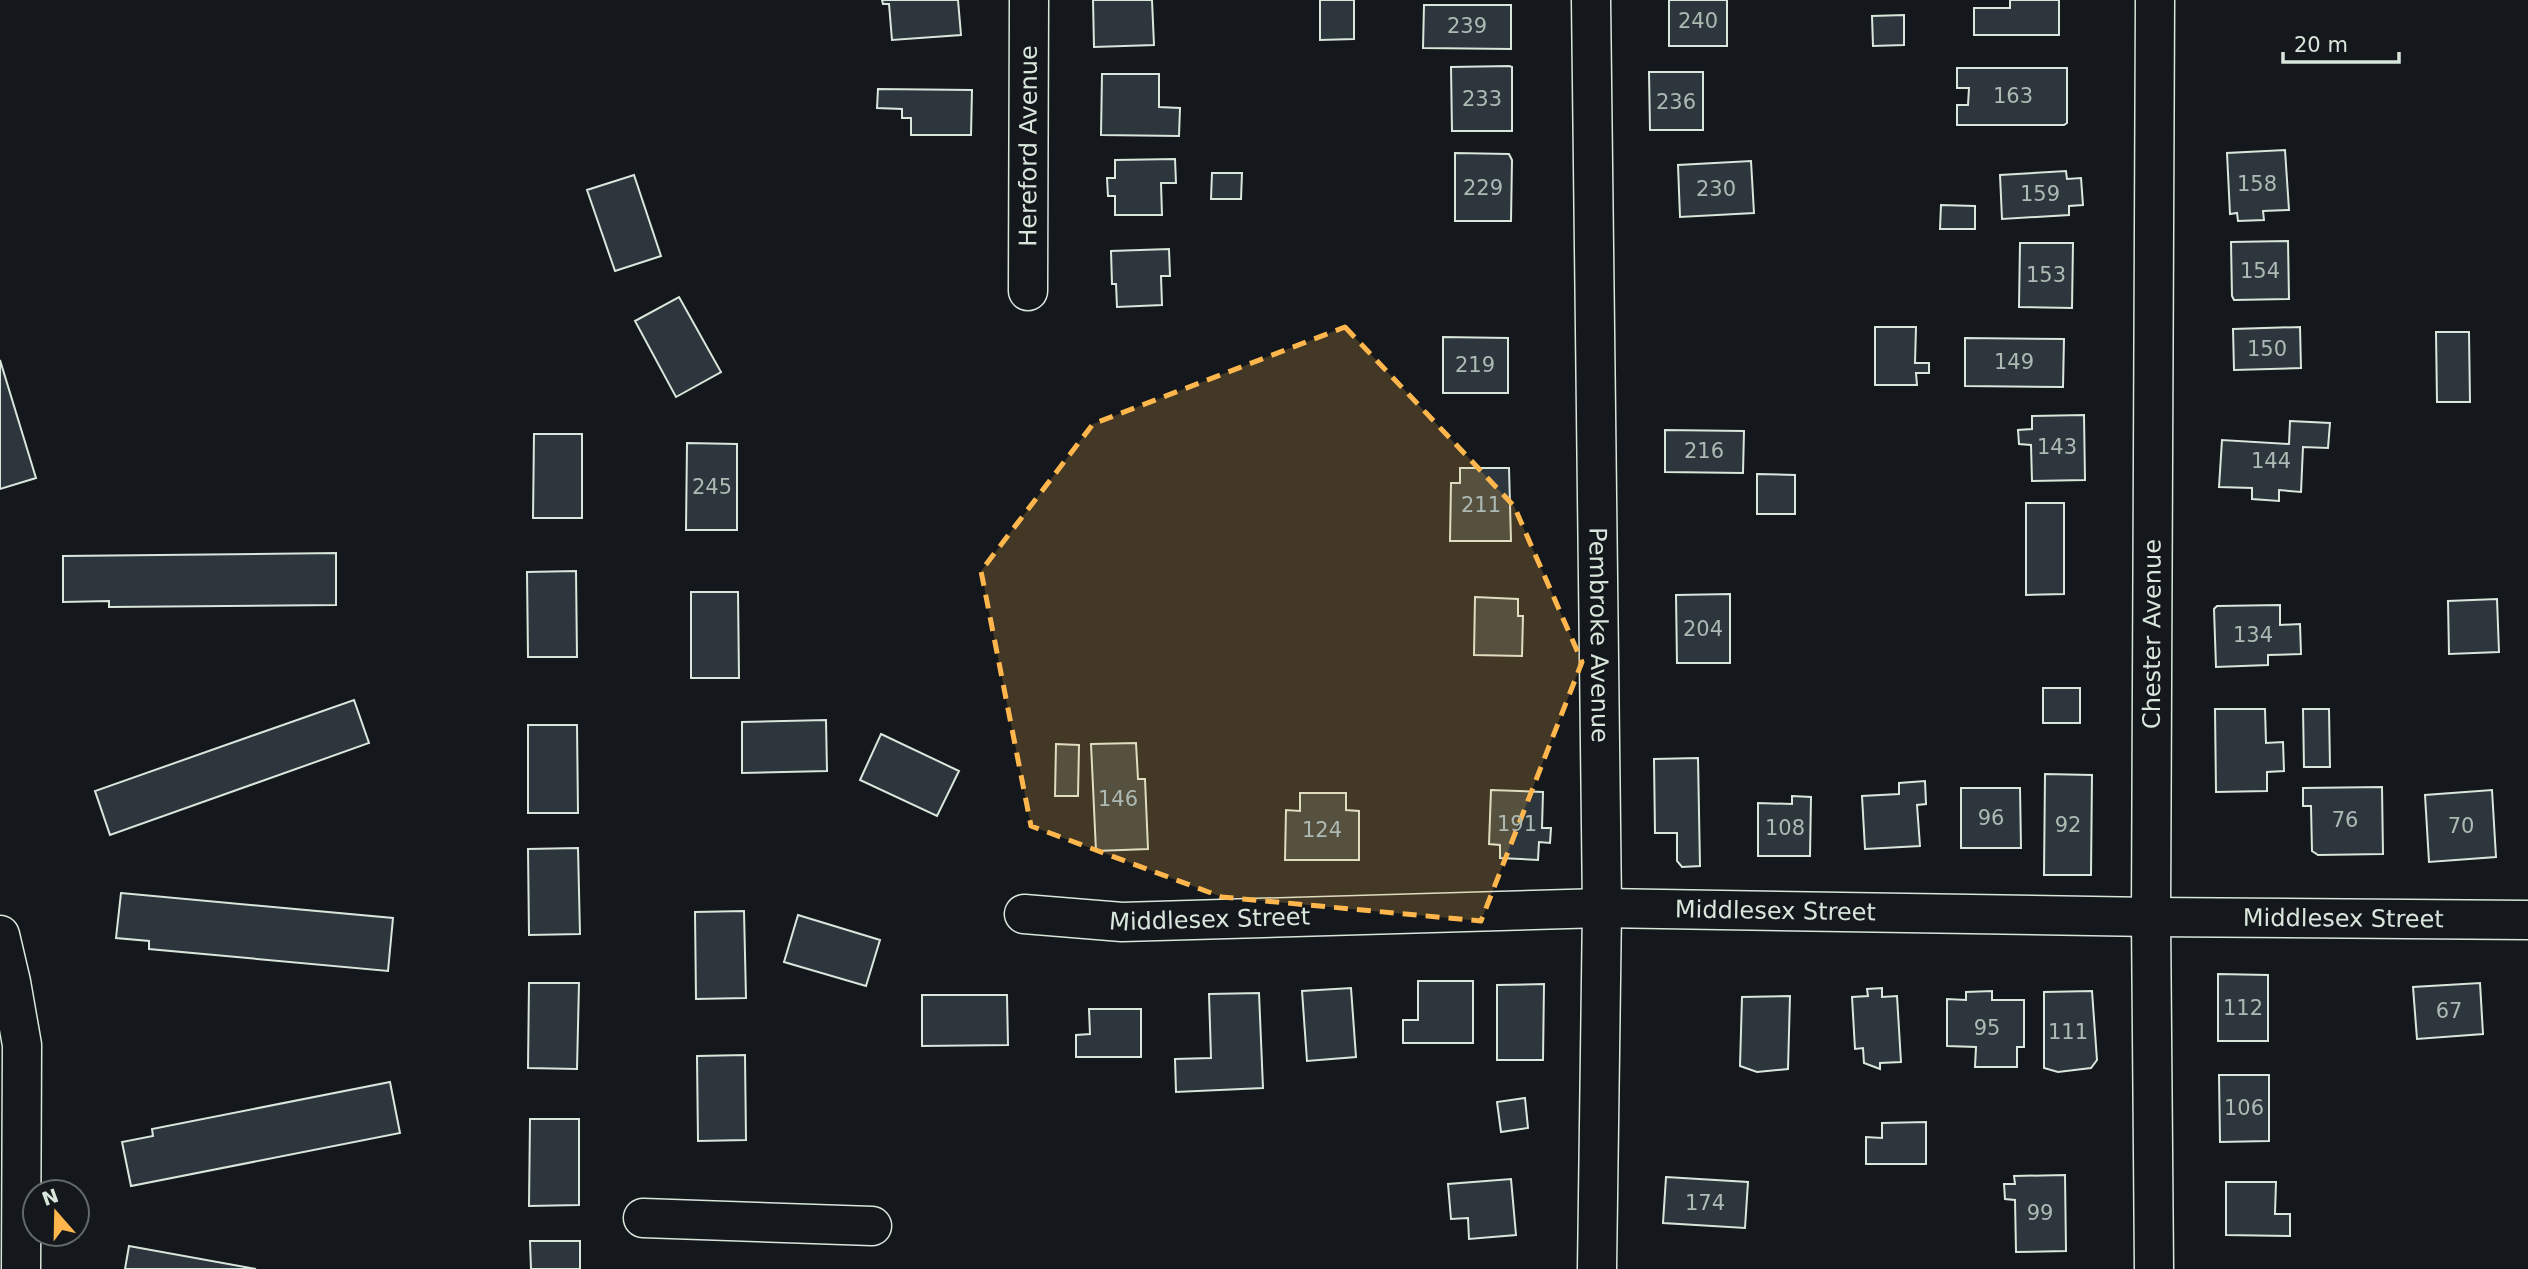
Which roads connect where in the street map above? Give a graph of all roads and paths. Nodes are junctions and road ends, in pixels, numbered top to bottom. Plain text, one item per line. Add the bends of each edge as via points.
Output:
1 (1028, 0) edge
2 (1591, 0) edge
3 (2155, 0) edge
4 (1028, 291) dead end
5 (1602, 908) junction
6 (1024, 914) dead end
7 (2151, 918) junction
8 (2528, 920) edge
9 (0, 935) edge
10 (6, 983) edge
11 (643, 1218) dead end
12 (872, 1226) dead end
13 (21, 1269) edge
14 (1597, 1269) edge
15 (2154, 1269) edge

1 - 4 street, Hereford Avenue
2 - 5 street, Pembroke Avenue
3 - 7 street, Chester Avenue
5 - 6 street, Middlesex Street via 1122,922
5 - 7 street, Middlesex Street
5 - 14 street, Pembroke Avenue
7 - 8 street, Middlesex Street
7 - 15 street, Chester Avenue
9 - 10 street
10 - 13 street via 22,1045
11 - 12 street

